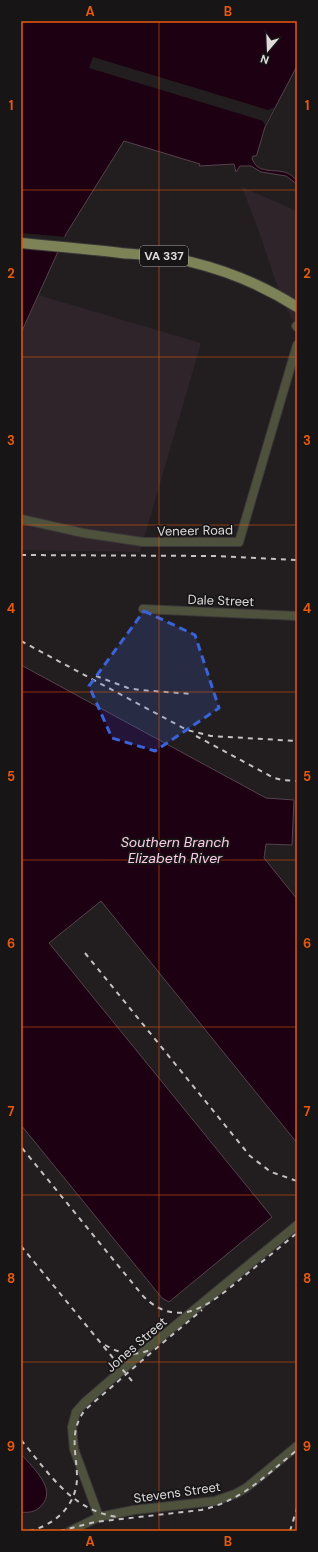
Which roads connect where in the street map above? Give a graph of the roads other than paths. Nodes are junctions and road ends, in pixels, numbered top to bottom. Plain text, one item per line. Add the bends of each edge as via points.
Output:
1 (21, 242) edge
2 (297, 307) edge
3 (297, 345) edge
4 (21, 519) edge
5 (143, 609) dead end
6 (297, 616) edge
7 (297, 1225) edge
8 (297, 1446) edge
9 (99, 1517) junction
10 (70, 1531) edge

1 - 2 main road, VA 337 via 164,256 189,261 253,282
3 - 4 street, Veneer Road via 239,542 143,542 83,533
5 - 6 street, Dale Street
7 - 9 street, Jones Street via 143,1352 76,1412 72,1427 74,1449
8 - 9 street, Stevens Street via 246,1488 225,1498
9 - 10 street, Stevens Street

